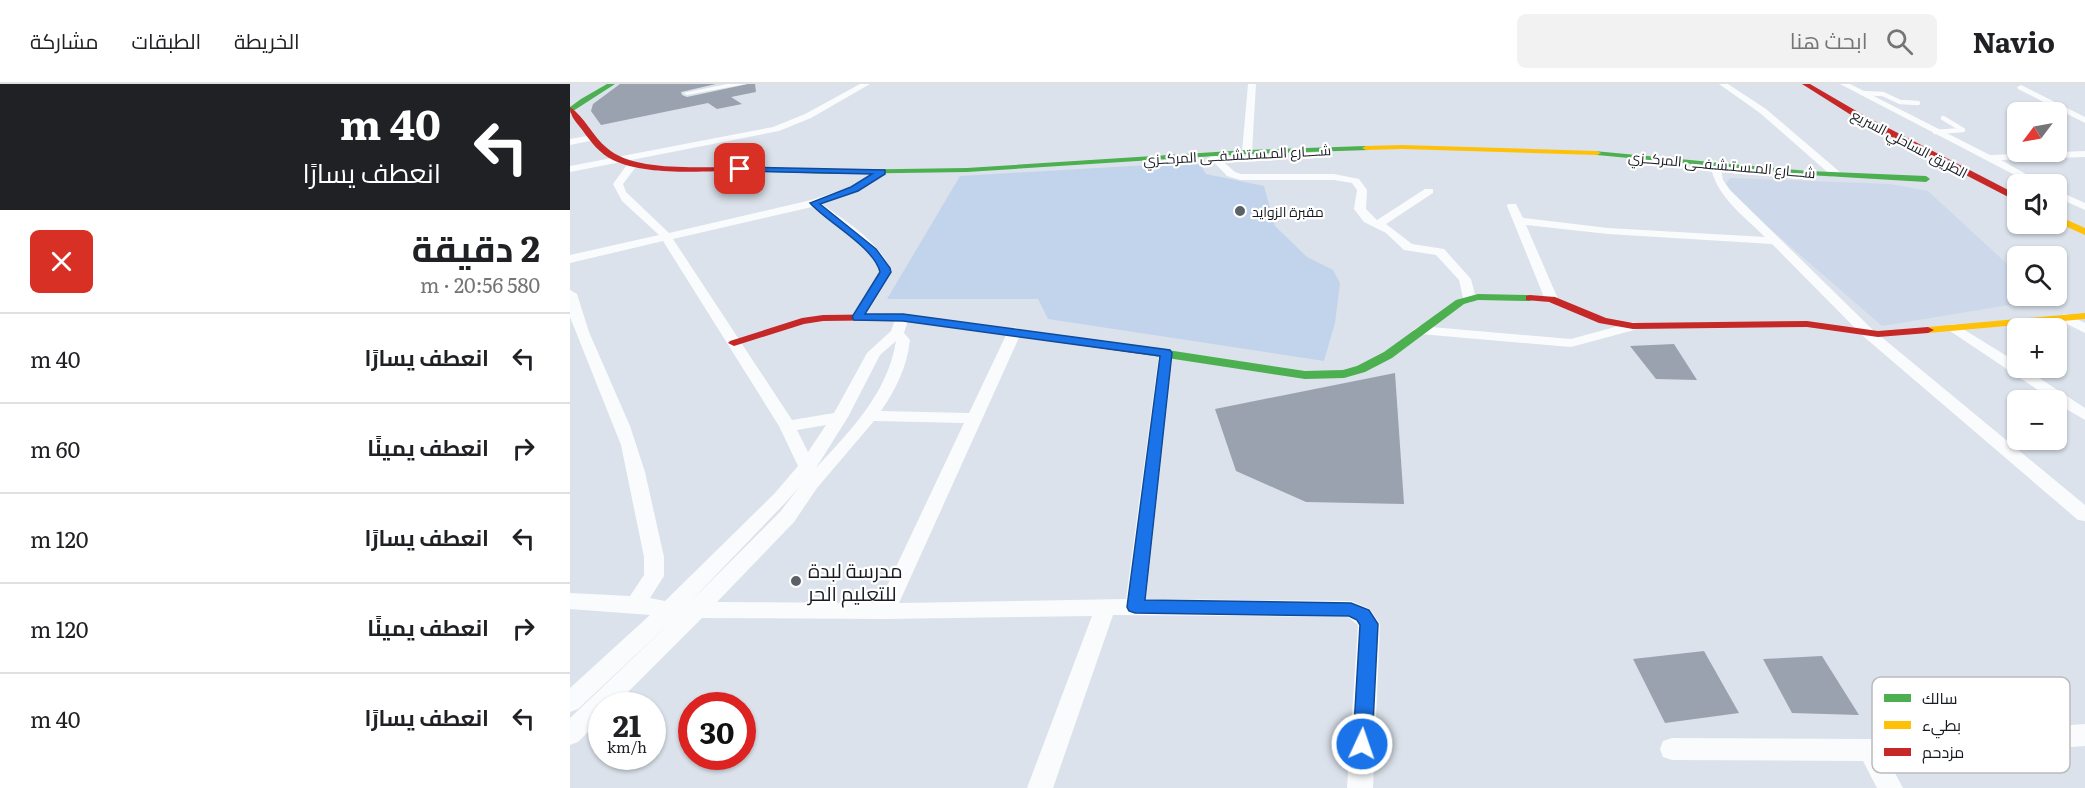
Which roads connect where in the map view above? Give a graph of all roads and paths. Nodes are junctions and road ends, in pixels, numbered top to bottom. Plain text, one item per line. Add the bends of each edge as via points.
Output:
1 (606, 84) edge
2 (612, 84) edge
3 (742, 84) edge
4 (866, 84) edge
5 (1252, 84) edge
6 (1723, 84) edge
7 (1805, 84) edge
8 (1827, 84) edge
9 (1844, 84) edge
10 (2021, 87) dead end
11 (577, 89) edge
12 (687, 93) dead end
13 (1862, 93) junction
14 (1918, 104) dead end
15 (570, 111) edge
16 (1943, 118) dead end
17 (2085, 120) edge
18 (1935, 132) junction
19 (592, 138) junction
20 (570, 142) edge
21 (1247, 152) junction
22 (2085, 154) edge
23 (1212, 155) junction
24 (616, 159) junction
25 (1987, 159) junction
26 (1715, 163) junction
27 (633, 164) junction
28 (570, 169) edge
29 (882, 172) junction
30 (2018, 174) edge
31 (1837, 175) junction
32 (2007, 178) edge
33 (1926, 179) dead end
34 (1429, 191) dead end
35 (2007, 193) edge
36 (2067, 198) edge
37 (814, 203) junction
38 (1512, 206) dead end
39 (2085, 207) edge
40 (2067, 208) edge
41 (2085, 217) edge
42 (1518, 221) junction
43 (2067, 223) edge
44 (1379, 224) junction
45 (2085, 232) edge
46 (667, 238) junction
47 (1774, 241) junction
48 (570, 260) edge
49 (570, 294) edge
50 (1469, 299) junction
51 (1551, 299) junction
52 (2085, 316) edge
53 (858, 317) junction
54 (903, 317) junction
55 (2066, 318) edge
56 (2067, 319) edge
57 (2007, 323) edge
58 (1633, 326) junction
59 (1955, 328) junction
60 (2085, 329) edge
61 (1420, 330) junction
62 (1015, 331) junction
63 (897, 333) junction
64 (1868, 333) junction
65 (734, 343) junction
66 (1166, 353) junction
67 (2085, 415) edge
68 (872, 416) junction
69 (840, 417) junction
70 (974, 418) junction
71 (788, 426) junction
72 (809, 476) junction
73 (2085, 515) edge
74 (570, 601) edge
75 (636, 604) junction
76 (1135, 607) junction
77 (1105, 608) junction
78 (669, 610) junction
79 (697, 610) junction
80 (885, 611) junction
81 (570, 702) edge
82 (570, 734) edge
83 (2085, 735) edge
84 (2070, 736) edge
85 (1672, 749) dead end
86 (1870, 750) joint
87 (1872, 754) edge
88 (1882, 773) edge
89 (1040, 788) edge
90 (1360, 788) edge
91 (1890, 788) edge

1 - 11 main road
2 - 15 main road
3 - 12 street
4 - 24 street via 776,129
5 - 21 street
6 - 31 street via 1763,111
7 - 35 main road, الطريق الساحلي السريع
8 - 32 main road, الطريق الساحلي السريع
9 - 13 street
10 - 17 street
13 - 14 lane via 1883,94 1902,103
13 - 18 street
15 - 19 main road, شــــارع المـسـتـشـفــى المركــزي
16 - 18 lane via 1963,130
18 - 25 street
19 - 20 street
19 - 24 main road, شــــارع المـسـتـشـفــى المركــزي
21 - 23 main road, شــــارع المـسـتـشـفــى المركــزي
21 - 26 main road, شــــارع المـسـتـشـفــى المركــزي via 1401,147 1612,154
22 - 25 street
23 - 29 main road, شــــارع المـسـتـشـفــى المركــزي
23 - 44 street via 1231,174 1240,177 1334,177 1355,181 1362,190 1360,209 1368,220
24 - 27 main road, شــــارع المـسـتـشـفــى المركــزي
24 - 28 street
25 - 30 street
26 - 31 main road, شــــارع المـسـتـشـفــى المركــزي
26 - 47 street via 1718,180 1726,192
27 - 29 main road, شــــارع المـسـتـشـفــى المركــزي
27 - 46 street via 618,184 621,195
29 - 37 street via 855,189
31 - 33 main road, شــــارع المـسـتـشـفــى المركــزي
34 - 44 street
36 - 39 street
37 - 46 street
37 - 53 street via 872,251 885,268
38 - 42 street
40 - 41 main road
42 - 47 street
42 - 51 street
43 - 45 main road
44 - 50 street via 1408,247 1443,254 1466,279
46 - 48 street
46 - 65 street
47 - 64 street
49 - 75 street via 629,445 654,557 654,576
50 - 51 main road
50 - 61 main road
51 - 58 main road via 1603,321
52 - 55 main road
53 - 54 main road
53 - 65 main road via 802,321
54 - 62 main road
54 - 63 street
56 - 60 street
57 - 59 main road
58 - 61 street via 1571,343
58 - 64 main road via 1807,324
59 - 64 main road
59 - 67 street
61 - 66 main road via 1389,355 1344,374 1305,375
62 - 66 main road
62 - 70 street
63 - 68 street via 903,346 895,372
63 - 69 street via 874,353
64 - 73 street
65 - 71 street
66 - 76 street
68 - 70 street
68 - 72 street
69 - 71 street
69 - 72 street
70 - 80 street
71 - 72 street
72 - 78 street
72 - 79 street via 787,517
74 - 75 street
75 - 78 street
76 - 77 street
76 - 90 street via 1351,609 1363,615 1369,624
77 - 80 street
77 - 89 street
78 - 79 street
78 - 81 street
79 - 80 street
79 - 82 street
83 - 84 street
85 - 86 street
86 - 87 street
88 - 91 street

